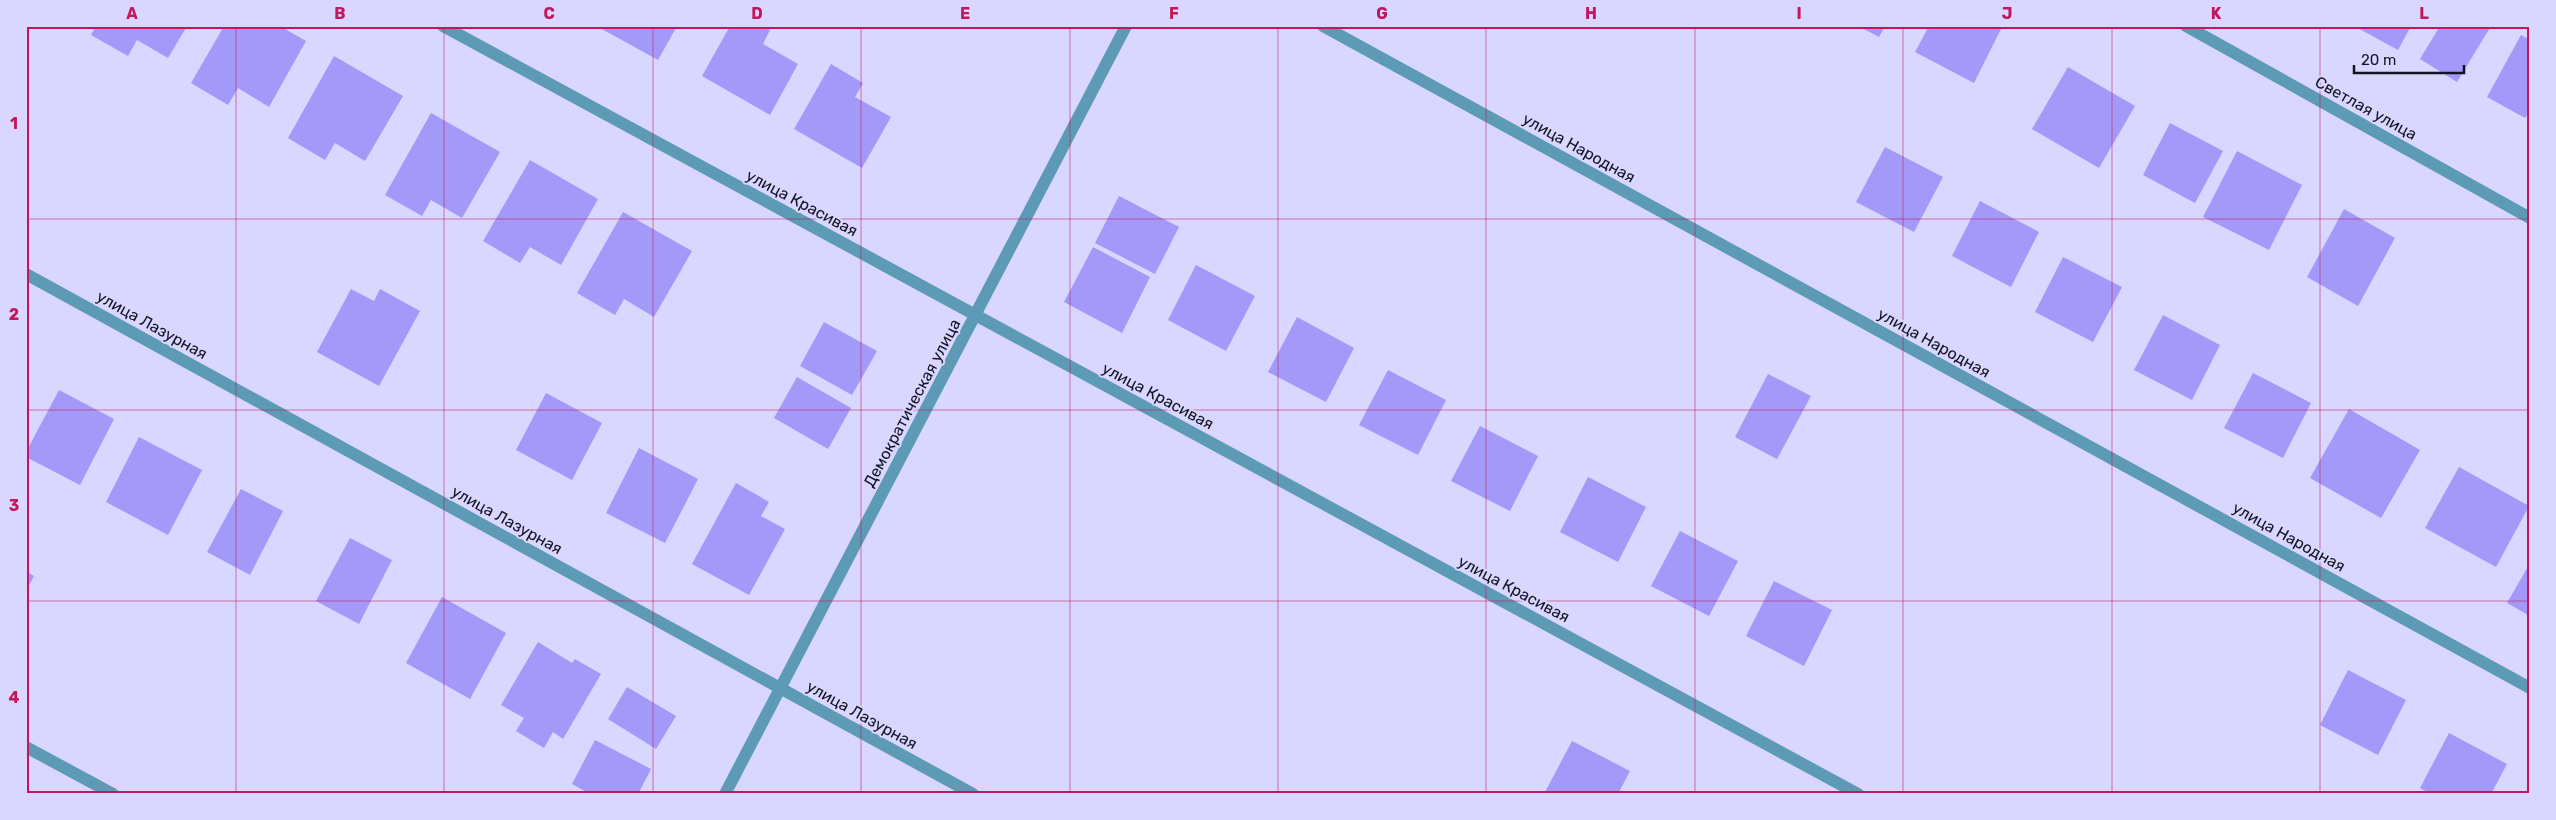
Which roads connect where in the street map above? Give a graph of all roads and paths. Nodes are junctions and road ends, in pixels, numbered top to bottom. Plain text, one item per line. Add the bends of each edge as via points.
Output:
1 (443, 26) edge
2 (1126, 26) edge
3 (1322, 26) edge
4 (2186, 26) edge
5 (2530, 218) edge
6 (26, 274) edge
7 (976, 315) junction
8 (780, 688) junction
9 (2530, 688) edge
10 (26, 747) edge
11 (113, 794) edge
12 (725, 794) edge
13 (973, 794) edge
14 (1858, 794) edge

1 - 7 street, улица Красивая
2 - 7 street, Демократическая улица
3 - 9 street, улица Народная
4 - 5 street, Светлая улица
6 - 8 street, улица Лазурная
7 - 8 street, Демократическая улица
7 - 14 street, улица Красивая
8 - 12 street, Демократическая улица
8 - 13 street, улица Лазурная
10 - 11 street

